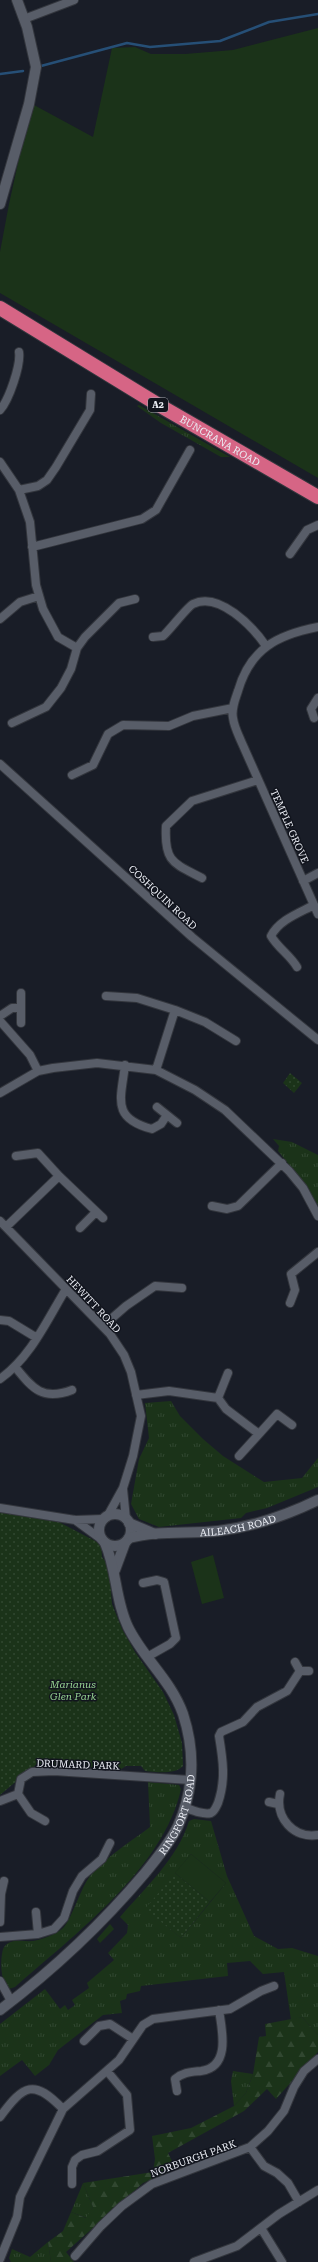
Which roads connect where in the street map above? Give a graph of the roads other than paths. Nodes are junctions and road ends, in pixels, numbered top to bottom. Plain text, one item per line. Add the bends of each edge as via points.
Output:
1 (17, 0) edge
2 (74, 0) edge
3 (24, 19) junction
4 (0, 204) edge
5 (0, 308) edge
6 (19, 352) dead end
7 (91, 394) dead end
8 (0, 410) edge
9 (190, 450) dead end
10 (0, 462) edge
11 (19, 490) junction
12 (318, 497) edge
13 (318, 525) edge
14 (32, 547) junction
15 (290, 554) dead end
16 (40, 596) junction
17 (135, 598) dead end
18 (0, 619) edge
19 (318, 627) edge
20 (153, 636) dead end
21 (266, 646) junction
22 (77, 648) junction
23 (318, 698) edge
24 (233, 708) junction
25 (314, 718) dead end
26 (12, 723) dead end
27 (0, 764) edge
28 (72, 775) dead end
29 (258, 780) junction
30 (318, 873) edge
31 (202, 878) dead end
32 (303, 881) junction
33 (314, 905) junction
34 (318, 914) edge
35 (297, 967) dead end
36 (21, 993) dead end
37 (106, 996) dead end
38 (21, 1008) junction
39 (175, 1010) junction
40 (0, 1016) edge
41 (0, 1021) edge
42 (21, 1023) dead end
43 (318, 1040) edge
44 (236, 1041) dead end
45 (125, 1065) junction
46 (156, 1070) junction
47 (38, 1071) junction
48 (0, 1093) edge
49 (157, 1107) dead end
50 (167, 1115) junction
51 (177, 1123) dead end
52 (16, 1156) dead end
53 (282, 1163) junction
54 (58, 1176) junction
55 (212, 1206) dead end
56 (96, 1212) junction
57 (318, 1216) edge
58 (102, 1218) dead end
59 (3, 1224) edge
60 (80, 1228) dead end
61 (318, 1252) edge
62 (182, 1288) dead end
63 (66, 1289) junction
64 (290, 1303) dead end
65 (0, 1320) edge
66 (103, 1326) junction
67 (37, 1338) junction
68 (16, 1368) junction
69 (228, 1373) dead end
70 (0, 1379) edge
71 (72, 1390) dead end
72 (136, 1395) junction
73 (218, 1398) junction
74 (292, 1425) dead end
75 (259, 1434) junction
76 (239, 1456) dead end
77 (123, 1488) junction
78 (318, 1500) edge
79 (0, 1508) edge
80 (105, 1518) junction
81 (74, 1520) junction
82 (128, 1521) junction
83 (155, 1534) junction
84 (103, 1541) junction
85 (127, 1541) junction
86 (115, 1570) junction
87 (143, 1583) dead end
88 (147, 1657) junction
89 (295, 1662) dead end
90 (190, 1780) junction
91 (18, 1794) junction
92 (280, 1794) dead end
93 (0, 1801) edge
94 (269, 1802) dead end
95 (278, 1804) junction
96 (184, 1807) junction
97 (44, 1821) dead end
98 (318, 1835) edge
99 (110, 1844) dead end
100 (4, 1881) dead end
101 (1, 1911) edge
102 (36, 1912) dead end
103 (0, 1922) edge
104 (38, 1934) junction
105 (0, 1936) edge
106 (0, 1981) edge
107 (274, 1986) dead end
108 (11, 2001) junction
109 (0, 2010) edge
110 (219, 2010) junction
111 (133, 2039) junction
112 (84, 2041) dead end
113 (318, 2059) edge
114 (107, 2071) junction
115 (177, 2091) dead end
116 (63, 2109) junction
117 (0, 2117) edge
118 (250, 2147) junction
119 (72, 2184) dead end
120 (318, 2190) edge
121 (299, 2202) junction
122 (261, 2228) junction
123 (0, 2232) edge
124 (8, 2236) junction
125 (75, 2256) dead end
126 (0, 2259) edge
127 (194, 2262) edge
128 (282, 2262) edge

1 - 3 street
2 - 3 street
3 - 4 street via 36,67 29,104
5 - 12 highway, BUNCRANA ROAD / A2 via 157,404
6 - 8 street via 20,359 15,375 5,404
7 - 11 street via 90,410 56,467 38,486
9 - 14 street via 156,510 142,519
10 - 11 street
11 - 14 street via 30,522
13 - 15 street via 307,530
14 - 16 street
16 - 18 street via 20,602
16 - 22 street via 43,610 58,637
17 - 22 street via 119,603 84,637
19 - 21 street, TEMPLE GROVE via 288,635
20 - 21 street via 163,636 192,604 207,601 233,612 255,631
21 - 24 street, TEMPLE GROVE via 247,667 241,678
22 - 26 street via 71,669 61,688 46,707
23 - 25 street via 311,709
24 - 28 street via 192,716 169,726 123,725 108,734 93,765
24 - 29 street, TEMPLE GROVE via 233,718
27 - 43 street, COSHQUIN ROAD via 192,938
29 - 31 street via 192,801 166,826 165,847 174,864
29 - 32 street, TEMPLE GROVE
30 - 32 street, TEMPLE GROVE
32 - 33 street, TEMPLE GROVE
33 - 34 street, TEMPLE GROVE
33 - 35 street via 275,928 271,936 275,944 292,958
36 - 38 street
37 - 39 street via 136,998
38 - 40 street via 12,1008
38 - 42 street
39 - 44 street via 205,1022
39 - 46 street
41 - 47 street via 30,1055
45 - 46 street
45 - 47 street via 97,1063
45 - 50 street via 120,1103 125,1117 152,1129 161,1124
46 - 53 street via 195,1090 225,1110
47 - 48 street
49 - 50 street
50 - 51 street
52 - 54 street via 38,1153
53 - 55 street via 238,1206 227,1209
53 - 57 street via 303,1188
54 - 56 street
54 - 59 street
56 - 58 street
56 - 60 street
59 - 63 street, HEWITT ROAD
61 - 64 street via 291,1274 295,1290
62 - 66 street via 155,1286
63 - 66 street, HEWITT ROAD
63 - 67 street
65 - 67 street via 9,1321
66 - 72 street, HEWITT ROAD via 124,1355
67 - 68 street
68 - 70 street
68 - 71 street via 29,1384 45,1395
69 - 73 street
72 - 73 street via 169,1392
72 - 77 street, HEWITT ROAD via 141,1416
73 - 75 street via 226,1409
74 - 75 street via 277,1414
75 - 76 street
77 - 80 street, HEWITT ROAD
77 - 82 street, HEWITT ROAD
78 - 83 street, AILEACH ROAD via 276,1517 220,1530
79 - 81 street
80 - 81 street
80 - 82 street via 116,1514
80 - 84 street via 99,1528
81 - 84 street
82 - 83 street, AILEACH ROAD
82 - 85 street via 131,1528
83 - 85 street, AILEACH ROAD
84 - 85 street via 115,1546
84 - 86 street, RINGFORT ROAD
85 - 86 street, RINGFORT ROAD
86 - 88 street, RINGFORT ROAD via 117,1596 128,1627
87 - 88 street via 157,1580 164,1582 176,1638
88 - 90 street, RINGFORT ROAD via 172,1690 182,1713 190,1742
89 - 96 street via 304,1671 287,1691 257,1707 243,1722 221,1732 219,1736 224,1765 223,1788 215,1810 210,1813 198,1812
90 - 91 street, DRUMARD PARK via 32,1772 21,1779
90 - 96 street, RINGFORT ROAD
91 - 93 street
91 - 97 street via 31,1813
92 - 95 street
94 - 95 street
95 - 98 street via 282,1817 290,1828 307,1837
96 - 108 street, RINGFORT ROAD via 169,1842 129,1892 69,1954
99 - 104 street via 102,1859 82,1876 64,1918 54,1929
100 - 101 street
101 - 103 street
102 - 104 street
104 - 105 street
106 - 108 street
107 - 110 street via 230,2009
108 - 109 street, RINGFORT ROAD
110 - 111 street via 153,2019 143,2025
110 - 115 street via 223,2050 216,2064 206,2070 181,2073 175,2079
111 - 112 street via 110,2024 99,2026
111 - 114 street via 119,2060
113 - 118 street, NORBURGH PARK via 304,2071 284,2111 268,2131
114 - 116 street
114 - 119 street via 127,2095 130,2130 98,2151 82,2155 75,2160 72,2166
116 - 117 street via 51,2095 32,2088 12,2100
116 - 124 street via 20,2197 17,2217
118 - 121 street, NORBURGH PARK via 264,2166 288,2183
118 - 125 street, NORBURGH PARK via 152,2184 122,2206
120 - 121 street
121 - 122 street
122 - 127 street via 237,2246
122 - 128 street
123 - 124 street
124 - 126 street

